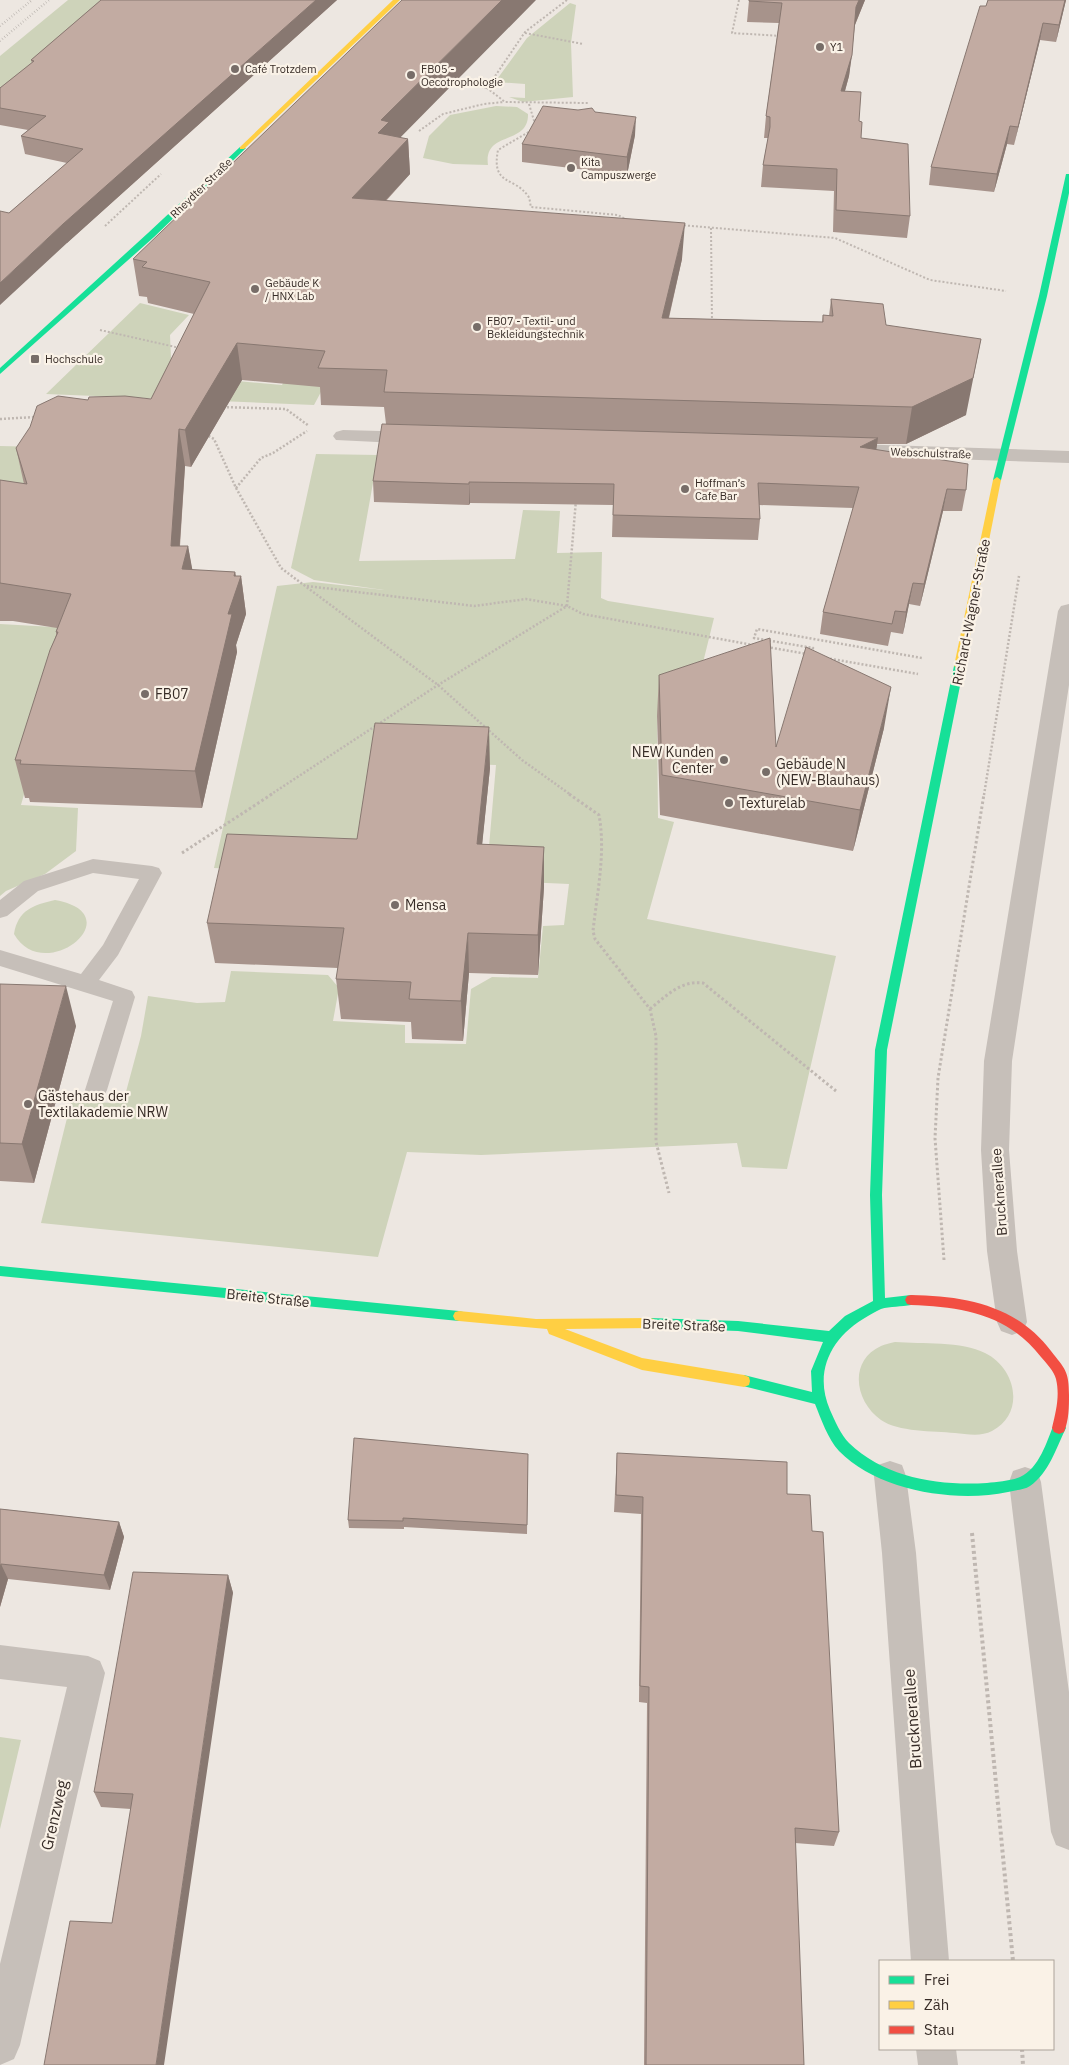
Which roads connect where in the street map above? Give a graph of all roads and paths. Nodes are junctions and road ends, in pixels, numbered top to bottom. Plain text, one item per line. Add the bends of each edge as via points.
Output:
1 (397, 0) edge
2 (567, 0) edge
3 (739, 0) edge
4 (525, 32) junction
5 (789, 37) edge
6 (583, 44) dead end
7 (452, 82) edge
8 (487, 88) junction
9 (505, 102) junction
10 (588, 103) dead end
11 (529, 104) junction
12 (419, 131) dead end
13 (1069, 176) edge
14 (629, 221) edge
15 (675, 224) edge
16 (711, 228) junction
17 (1043, 296) junction
18 (58, 321) junction
19 (712, 325) edge
20 (188, 349) edge
21 (0, 372) edge
22 (221, 407) edge
23 (39, 417) edge
24 (0, 419) edge
25 (205, 434) edge
26 (343, 436) dead end
27 (442, 439) edge
28 (836, 450) edge
29 (1002, 455) junction
30 (1069, 457) edge
31 (236, 488) junction
32 (577, 491) edge
33 (1020, 572) dead end
34 (306, 586) junction
35 (567, 606) junction
36 (1069, 611) edge
37 (755, 645) edge
38 (764, 647) edge
39 (810, 655) junction
40 (817, 656) edge
41 (823, 657) edge
42 (960, 664) junction
43 (957, 681) junction
44 (438, 684) junction
45 (152, 873) junction
46 (0, 911) edge
47 (0, 958) edge
48 (84, 983) junction
49 (650, 1009) junction
50 (96, 1090) dead end
51 (878, 1125) junction
52 (670, 1193) dead end
53 (0, 1271) edge
54 (947, 1301) junction
55 (879, 1304) junction
56 (1012, 1322) junction
57 (536, 1324) junction
58 (831, 1337) junction
59 (1066, 1376) edge
60 (819, 1399) junction
61 (1065, 1424) edge
62 (890, 1476) junction
63 (1025, 1482) junction
64 (968, 1490) junction
65 (0, 1662) edge
66 (1069, 1832) edge
67 (930, 1960) edge
68 (1013, 1960) edge
69 (0, 2044) edge
70 (936, 2050) edge
71 (1022, 2050) edge
72 (938, 2065) edge
73 (1023, 2065) edge

1 - 18 street, Rheydter Straße
2 - 4 path
3 - 5 path via 732,33
4 - 6 path
4 - 8 path
7 - 8 path
8 - 9 path
9 - 11 path
9 - 12 path via 444,114
10 - 11 path
11 - 14 path via 536,123 534,126 498,150 496,169 503,178 528,196 531,206 618,215
13 - 17 street, Richard-Wagner-Straße
15 - 16 path
16 - 17 path via 835,238 930,280
16 - 19 path
17 - 29 street, Richard-Wagner-Straße
18 - 20 path
18 - 21 street, Rheydter Straße
22 - 31 path via 286,409 312,428 261,458
23 - 24 path
25 - 31 path via 214,439
26 - 27 street
28 - 29 street, Webschulstraße
29 - 30 street, Webschulstraße
29 - 42 street, Richard-Wagner-Straße
31 - 34 path via 281,568
32 - 35 path
33 - 54 path via 938,1078 935,1138
34 - 35 path via 474,606 526,599
34 - 44 path
35 - 37 path via 583,614
35 - 44 path
36 - 56 street, Brucknerallee via 998,1061 995,1150 1002,1251
38 - 39 path
39 - 40 path
39 - 42 path via 813,648 754,638 757,629
41 - 43 path
42 - 43 street, Richard-Wagner-Straße
43 - 51 street, Richard-Wagner-Straße via 882,1050
44 - 45 path
44 - 49 path via 522,760 599,815 602,824 593,932 595,939
45 - 46 lane via 93,866 31,886
45 - 48 lane via 111,950
47 - 48 lane
48 - 50 lane via 125,997
49 - 51 path via 685,982 703,982
49 - 52 path via 656,1036 656,1142
51 - 55 street
53 - 57 street, Breite Straße
54 - 55 street via 911,1300
54 - 56 street via 980,1309
55 - 58 street via 849,1320
56 - 59 street via 1039,1345
57 - 58 street, Breite Straße via 738,1326
57 - 60 street, Breite Straße via 642,1364 729,1378
58 - 60 street via 817,1371
59 - 61 street
60 - 62 street via 843,1446 863,1462
61 - 63 street via 1041,1467
62 - 64 street via 922,1486
62 - 67 street, Brucknerallee via 899,1553
63 - 64 street
63 - 66 street
64 - 68 path
65 - 69 street, Grenzweg via 88,1673
70 - 72 street
71 - 73 path

